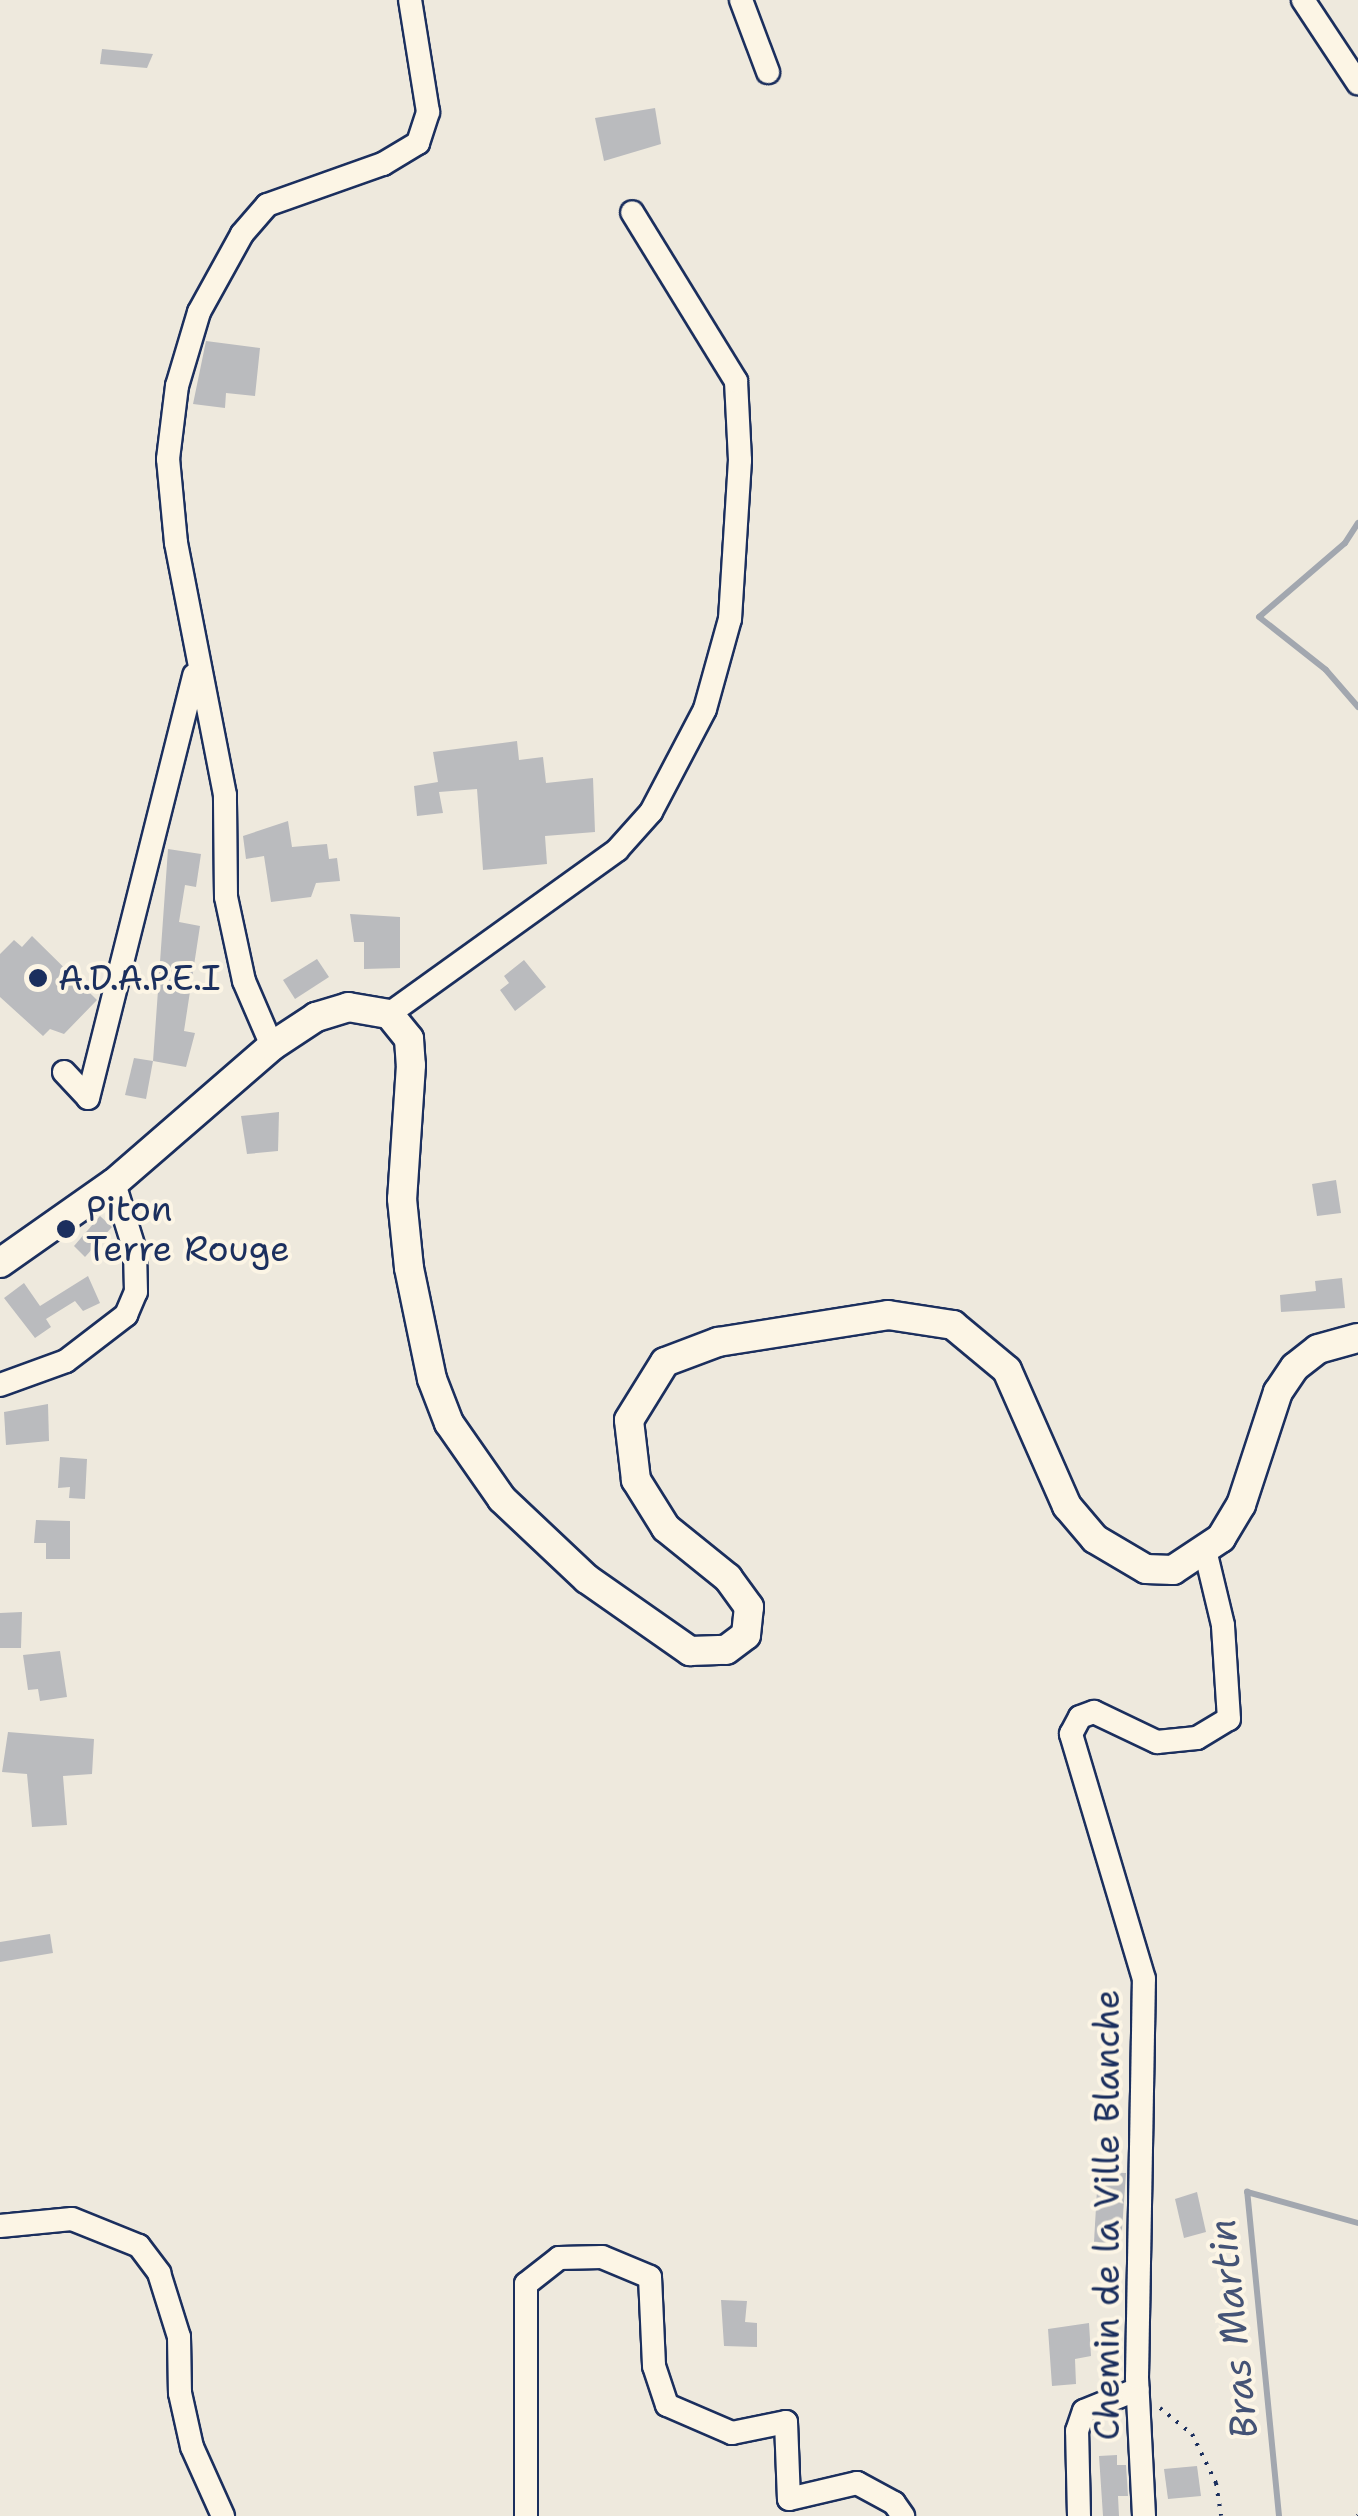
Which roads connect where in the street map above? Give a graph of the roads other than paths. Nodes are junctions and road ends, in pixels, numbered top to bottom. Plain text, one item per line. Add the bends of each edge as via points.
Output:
1 (410, 0) edge
2 (741, 0) edge
3 (1303, 0) edge
4 (768, 72) dead end
5 (1358, 84) edge
6 (632, 212) dead end
7 (196, 668) junction
8 (389, 1014) junction
9 (272, 1046) junction
10 (64, 1072) dead end
11 (114, 1183) junction
12 (0, 1263) edge
13 (1358, 1338) edge
14 (0, 1385) edge
15 (1206, 1554) junction
16 (0, 2226) edge
17 (1138, 2396) junction
18 (223, 2516) edge
19 (526, 2516) edge
20 (903, 2516) edge
21 (1079, 2516) edge
22 (1144, 2516) edge

1 - 7 street via 428,112 418,142 383,164 267,205 242,234 199,312 177,386 168,458
2 - 4 street
3 - 5 street
6 - 8 street via 736,382 740,460 730,619 705,708 651,812 617,850
7 - 9 street via 225,795 226,897 244,980
7 - 10 street via 88,1098
8 - 9 main road via 348,1007 316,1017
8 - 15 main road via 410,1052 402,1200 409,1268 432,1379 449,1423 472,1464 572,1566 690,1651 726,1650 746,1635 749,1607 728,1578 648,1507 629,1454 630,1420 665,1362 718,1342 888,1316 952,1325 1007,1370 1067,1506 1094,1540 1146,1569 1173,1570
9 - 11 main road
11 - 12 main road
11 - 14 street via 135,1251 136,1292 126,1315 66,1362
13 - 15 main road via 1318,1350 1278,1392 1241,1506
15 - 17 street, Chemin de la Ville Blanche via 1224,1625 1229,1720 1197,1738 1156,1742 1094,1712 1080,1716 1071,1734 1144,1980
16 - 18 street via 72,2219 139,2246 159,2273 180,2337 180,2393 192,2447
17 - 21 street via 1084,2411 1077,2430
17 - 22 street, Chemin de la Ville Blanche
19 - 20 street via 526,2284 559,2258 602,2257 650,2277 654,2366 667,2406 732,2433 786,2422 788,2499 857,2483 894,2502

